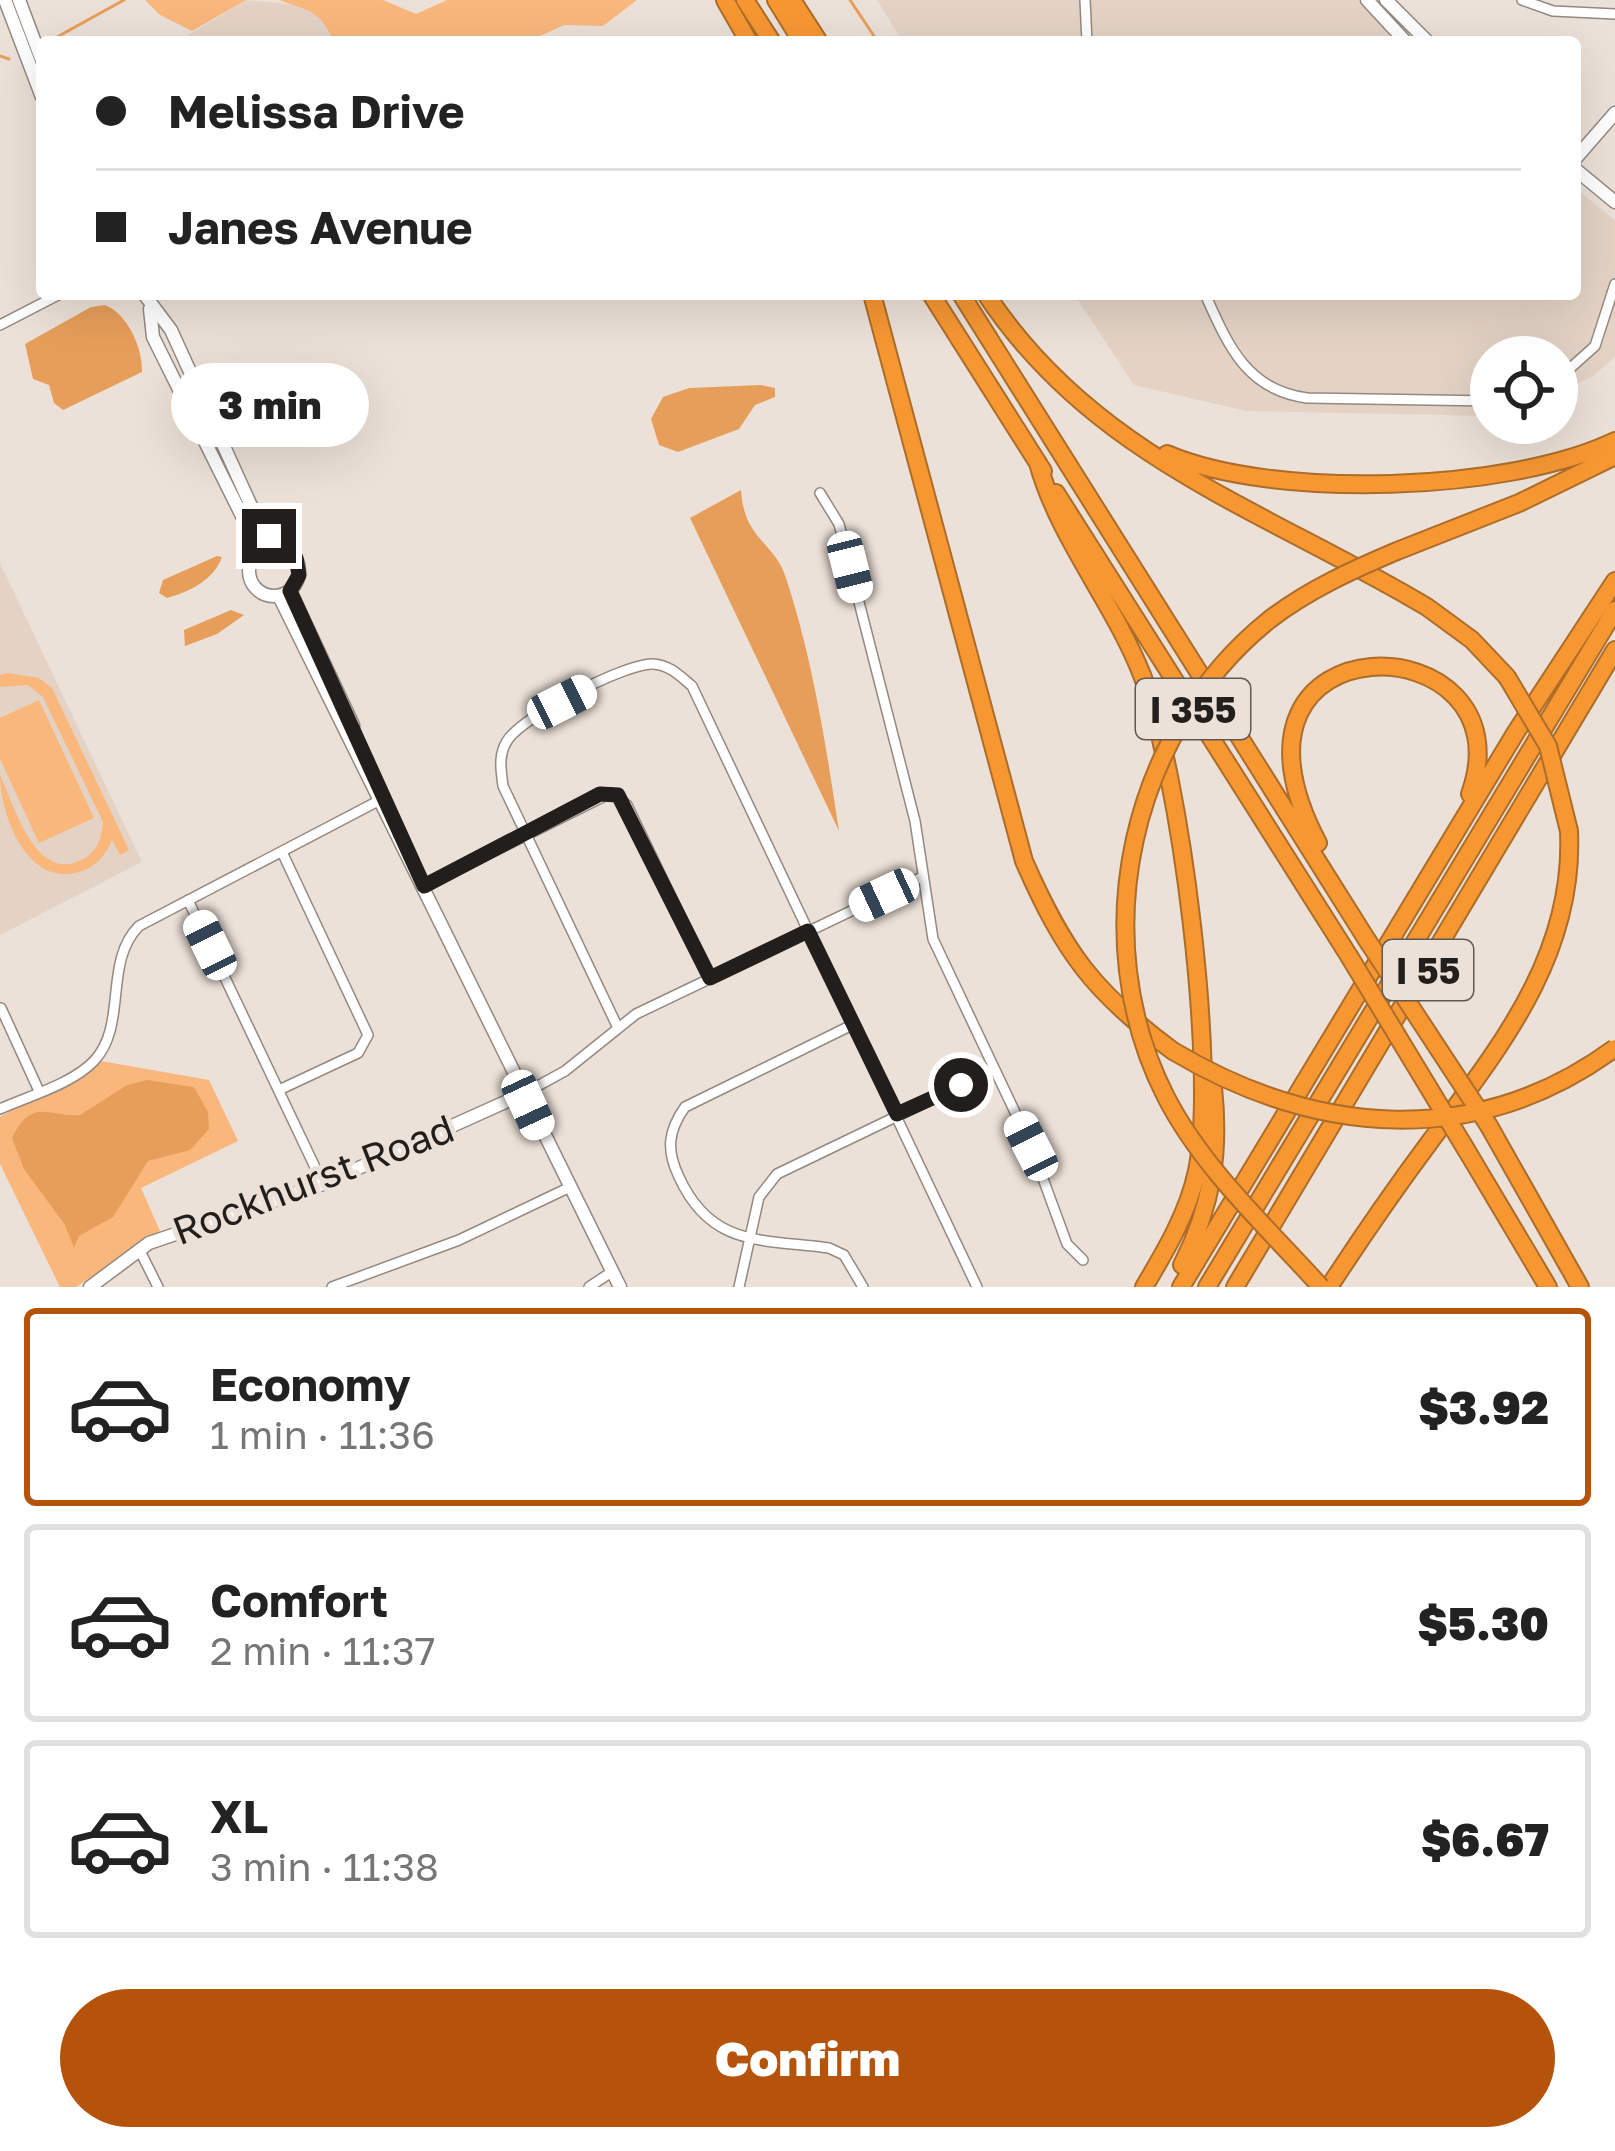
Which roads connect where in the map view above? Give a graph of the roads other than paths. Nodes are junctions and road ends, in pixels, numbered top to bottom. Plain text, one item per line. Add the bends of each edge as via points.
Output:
1 (5, 0) edge
2 (19, 0) edge
3 (725, 0) edge
4 (745, 0) edge
5 (776, 0) edge
6 (792, 0) edge
7 (1085, 0) edge
8 (1367, 0) edge
9 (1386, 0) edge
10 (1522, 0) edge
11 (1565, 13) junction
12 (1615, 14) edge
13 (1559, 27) dead end
14 (746, 36) edge
15 (768, 36) edge
16 (798, 36) edge
17 (816, 36) edge
18 (1087, 36) edge
19 (1400, 36) edge
20 (1422, 36) edge
21 (36, 45) edge
22 (36, 81) edge
23 (1615, 113) edge
24 (1581, 152) edge
25 (1581, 174) edge
26 (1615, 202) edge
27 (1615, 284) edge
28 (48, 300) edge
29 (874, 300) edge
30 (935, 300) edge
31 (965, 300) edge
32 (990, 300) edge
33 (1208, 300) edge
34 (147, 301) edge
35 (0, 325) edge
36 (1578, 361) edge
37 (1470, 401) edge
38 (1101, 422) junction
39 (1615, 441) edge
40 (1615, 456) edge
41 (1038, 463) junction
42 (820, 493) dead end
43 (282, 546) junction
44 (253, 557) junction
45 (1615, 580) edge
46 (284, 593) junction
47 (1615, 610) edge
48 (1615, 650) edge
49 (382, 800) junction
50 (526, 833) junction
51 (282, 852) junction
52 (922, 878) junction
53 (424, 886) junction
54 (188, 900) junction
55 (1412, 905) junction
56 (808, 931) junction
57 (1364, 935) junction
58 (1192, 956) junction
59 (710, 978) junction
60 (1, 1008) edge
61 (852, 1025) junction
62 (618, 1028) junction
63 (1615, 1048) edge
64 (993, 1070) junction
65 (279, 1090) junction
66 (39, 1091) junction
67 (523, 1094) junction
68 (0, 1109) edge
69 (897, 1114) junction
70 (323, 1184) junction
71 (568, 1188) junction
72 (752, 1237) junction
73 (139, 1248) junction
74 (1083, 1260) dead end
75 (610, 1273) junction
76 (90, 1287) edge
77 (158, 1287) edge
78 (332, 1287) edge
79 (589, 1287) edge
80 (620, 1287) edge
81 (739, 1287) edge
82 (863, 1287) edge
83 (977, 1287) edge
84 (1144, 1287) edge
85 (1176, 1287) edge
86 (1207, 1287) edge
87 (1235, 1287) edge
88 (1325, 1287) edge
89 (1548, 1287) edge
90 (1580, 1287) edge

1 - 22 street
2 - 21 street
3 - 14 highway
4 - 15 highway
5 - 16 highway
6 - 17 highway
7 - 18 street
8 - 19 street
9 - 20 street
10 - 11 street
11 - 12 street
11 - 13 street
23 - 24 street
25 - 26 street
27 - 36 street via 1595,346
28 - 35 street
29 - 63 highway, bridge via 1024,861 1100,993 1174,1051 1252,1094 1331,1116 1392,1120 1501,1109
30 - 41 highway, I 355
31 - 57 highway, I 355
32 - 38 highway via 1034,362
33 - 37 street via 1238,361 1278,392
34 - 43 street via 171,330 257,519
34 - 44 street via 153,337 248,528
38 - 39 highway via 1182,460 1284,480 1497,478
38 - 88 highway, bridge via 1427,607 1507,677 1548,746 1569,831 1562,920 1541,975 1504,1041
40 - 88 highway, bridge via 1334,579 1280,612 1209,682 1155,771 1126,895 1135,1004 1165,1094 1210,1162
41 - 58 highway via 1047,497 1149,694
41 - 89 highway, I 355, bridge
42 - 52 street via 839,524
43 - 44 street
43 - 46 street via 300,566
44 - 46 street via 255,587
45 - 55 highway
46 - 49 street
47 - 86 highway, I 55
48 - 87 highway, I 55
49 - 51 street
49 - 53 street
50 - 53 street
50 - 56 street via 501,773 514,730 630,667 671,668 692,686
50 - 59 street via 600,794 623,799
50 - 62 street
51 - 54 street
51 - 65 street via 368,1035 358,1053
52 - 56 street, Rockhurst Road
52 - 64 street via 933,939
53 - 67 street
54 - 65 street
54 - 66 street via 126,941 96,1059
55 - 57 highway via 1469,797 1476,741 1460,704 1431,677 1398,666 1358,668 1307,702 1288,763 1301,811
55 - 85 highway
56 - 59 street, Rockhurst Road
56 - 61 street
57 - 90 highway, I 355, bridge via 1489,1126
58 - 84 highway via 1203,1136 1183,1217
58 - 85 highway via 1216,1160 1202,1226
59 - 62 street, Rockhurst Road
60 - 66 street
61 - 69 street
61 - 72 street via 703,1096 673,1124 670,1152 692,1205 730,1234
62 - 67 street, Rockhurst Road
64 - 69 street
64 - 74 street via 1067,1244
65 - 70 street
66 - 68 street
67 - 70 street, Rockhurst Road
67 - 71 street
69 - 72 street via 777,1174 759,1197
69 - 83 street
70 - 73 street, Rockhurst Road
71 - 75 street
71 - 78 street
72 - 81 street
72 - 82 street via 844,1255
73 - 76 street, Rockhurst Road
73 - 77 street
75 - 79 street
75 - 80 street

